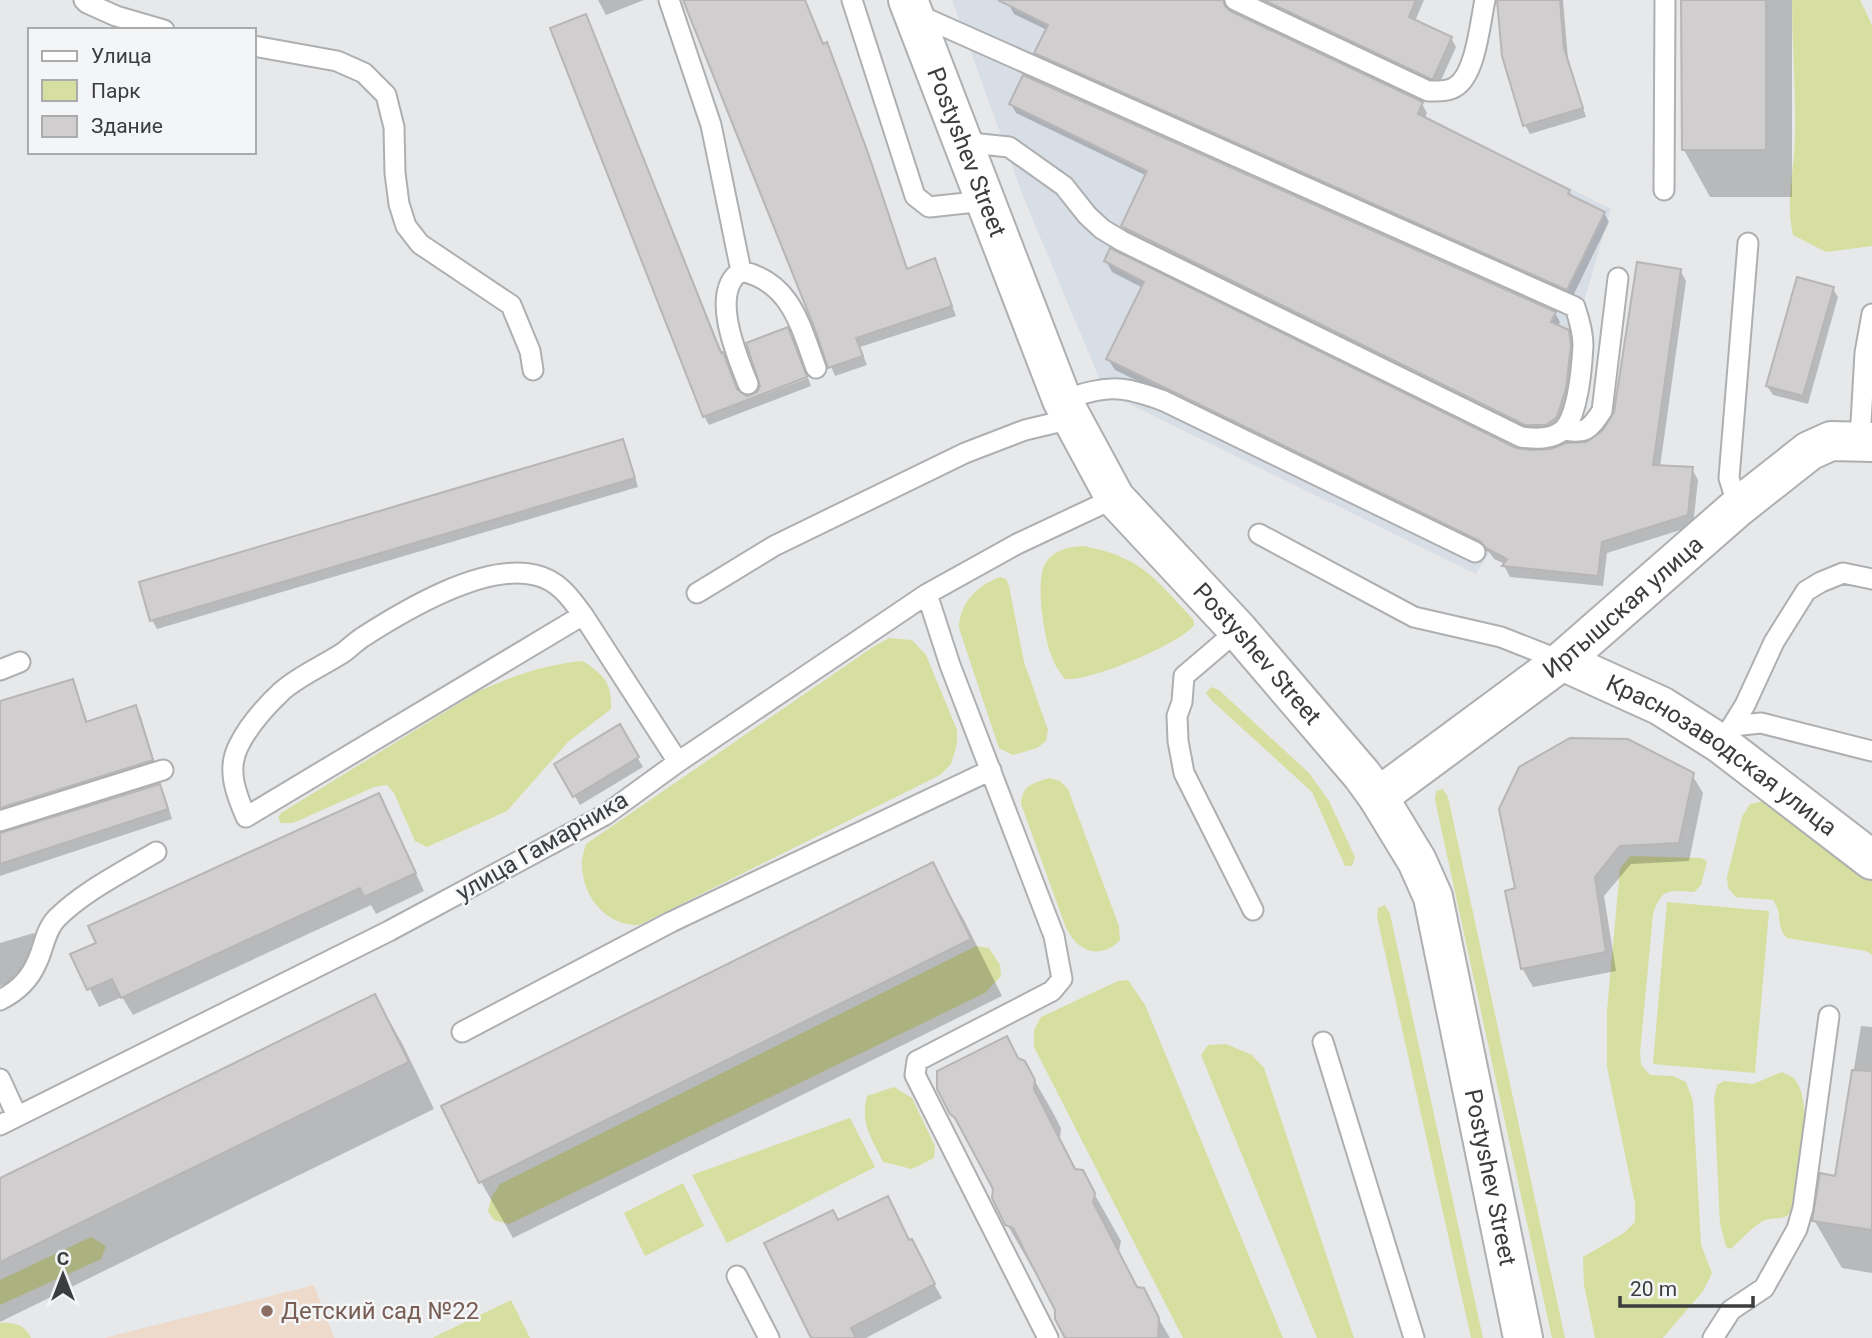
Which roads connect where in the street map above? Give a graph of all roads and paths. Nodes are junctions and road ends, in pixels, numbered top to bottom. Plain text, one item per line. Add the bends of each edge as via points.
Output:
1 (84, 0) edge
2 (669, 0) edge
3 (852, 0) edge
4 (1235, 0) edge
5 (1485, 0) edge
6 (1665, 0) edge
7 (911, 6) edge
8 (157, 28) edge
9 (256, 46) edge
10 (961, 142) junction
11 (1664, 190) dead end
12 (985, 201) junction
13 (1748, 243) dead end
14 (741, 271) junction
15 (1618, 278) dead end
16 (1872, 314) edge
17 (816, 368) dead end
18 (533, 370) dead end
19 (748, 384) dead end
20 (1867, 392) edge
21 (1066, 409) junction
22 (1563, 430) junction
23 (1866, 441) edge
24 (1115, 498) junction
25 (1738, 507) junction
26 (1259, 534) dead end
27 (1475, 552) dead end
28 (1872, 579) edge
29 (697, 593) dead end
30 (927, 594) junction
31 (583, 615) junction
32 (1238, 630) junction
33 (1562, 661) junction
34 (20, 662) dead end
35 (0, 670) edge
36 (1726, 735) junction
37 (1872, 751) edge
38 (678, 762) junction
39 (163, 770) dead end
40 (991, 770) junction
41 (1378, 797) junction
42 (0, 821) edge
43 (156, 852) dead end
44 (1872, 860) edge
45 (1253, 910) dead end
46 (0, 1000) edge
47 (1829, 1016) dead end
48 (462, 1032) dead end
49 (1323, 1042) dead end
50 (0, 1079) edge
51 (9, 1120) edge
52 (737, 1276) dead end
53 (769, 1338) edge
54 (1048, 1338) edge
55 (1414, 1338) edge
56 (1523, 1338) edge
57 (1713, 1338) edge

1 - 8 lane via 116,16
2 - 14 lane via 711,124
3 - 12 lane via 915,196 929,207
4 - 5 lane via 1428,90 1446,90 1457,86 1469,71
6 - 11 lane
7 - 10 main road, Postyshev Street
7 - 22 lane via 1575,307 1583,343 1576,403
9 - 18 lane via 337,61 364,73 386,95 394,127 399,204 406,226 420,244 511,305
10 - 12 main road, Postyshev Street
10 - 22 lane via 1009,147 1064,186 1087,215 1122,241 1521,437 1541,439
12 - 21 main road, Postyshev Street
13 - 25 lane via 1729,478
14 - 17 lane via 780,290 796,314
14 - 19 lane via 730,281 725,305
15 - 22 lane via 1602,411 1591,428 1578,433
16 - 20 lane
20 - 23 lane
21 - 24 main road, Postyshev Street
21 - 27 lane via 1102,388 1151,396
21 - 29 lane via 774,546
23 - 25 main road, Иртышская улица via 1831,442 1809,451
24 - 30 lane, улица Гамарника via 1017,544
24 - 32 main road, Postyshev Street
25 - 33 main road, Иртышская улица
26 - 33 lane via 1414,617 1501,636
28 - 36 lane via 1843,573 1806,592 1774,642
30 - 38 lane, улица Гамарника
30 - 40 lane
31 - 31 lane via 554,581 506,575 451,588 361,638 284,690 238,747 233,786 246,817
31 - 38 lane
32 - 41 main road, Postyshev Street
32 - 45 lane via 1184,676 1178,741 1184,773
33 - 36 main road, Краснозаводская улица
33 - 41 main road, Иртышская улица
34 - 35 lane
36 - 37 lane via 1761,723
36 - 44 main road, Краснозаводская улица
38 - 51 lane, улица Гамарника via 605,815 389,931
39 - 42 lane
40 - 48 lane via 671,922
40 - 54 lane via 1054,936 1062,979 1052,991 918,1061 915,1075
41 - 56 main road, Postyshev Street via 1433,897
43 - 46 lane via 55,919 28,978
47 - 57 lane via 1797,1229 1764,1288 1731,1310
49 - 55 lane
50 - 51 lane, улица Гамарника
52 - 53 lane

